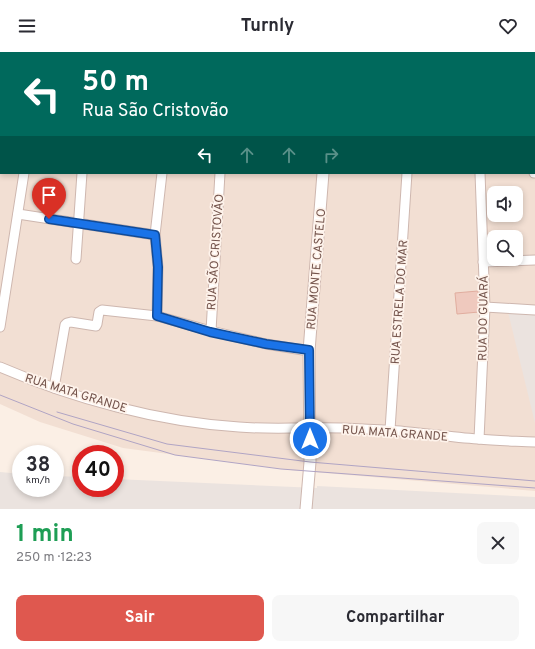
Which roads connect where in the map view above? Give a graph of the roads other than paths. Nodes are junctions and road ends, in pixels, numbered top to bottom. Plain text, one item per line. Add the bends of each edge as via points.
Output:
1 (24, 174) edge
2 (82, 174) edge
3 (162, 174) edge
4 (220, 174) edge
5 (323, 174) edge
6 (407, 174) edge
7 (480, 174) edge
8 (18, 214) junction
9 (80, 223) junction
10 (155, 235) junction
11 (76, 259) dead end
12 (535, 260) edge
13 (483, 262) junction
14 (485, 307) junction
15 (535, 310) edge
16 (157, 316) junction
17 (0, 327) edge
18 (210, 332) junction
19 (309, 350) junction
20 (0, 367) edge
21 (54, 388) junction
22 (309, 428) junction
23 (390, 430) junction
24 (479, 439) junction
25 (535, 442) edge
26 (306, 509) edge

1 - 8 street
2 - 9 street
3 - 10 street
4 - 18 street, RUA SÃO CRISTOVÃO
5 - 19 street, RUA MONTE CASTELO
6 - 23 street, RUA ESTRELA DO MAR
7 - 13 street, RUA DO GUARÁ
8 - 9 street
8 - 17 street
9 - 10 street
9 - 11 street
10 - 16 street via 158,267
12 - 13 street
13 - 14 street, RUA DO GUARÁ
14 - 15 street
14 - 24 street, RUA DO GUARÁ
16 - 18 street
16 - 21 street via 102,310 99,312 96,326 71,322 66,324
18 - 19 street
19 - 22 street, RUA MONTE CASTELO
20 - 21 street, RUA MATA GRANDE
21 - 22 street, RUA MATA GRANDE via 101,402 190,422 278,429
22 - 23 street, RUA MATA GRANDE
22 - 26 street, RUA MONTE CASTELO via 310,462
23 - 24 street, RUA MATA GRANDE
24 - 25 street, RUA MATA GRANDE

